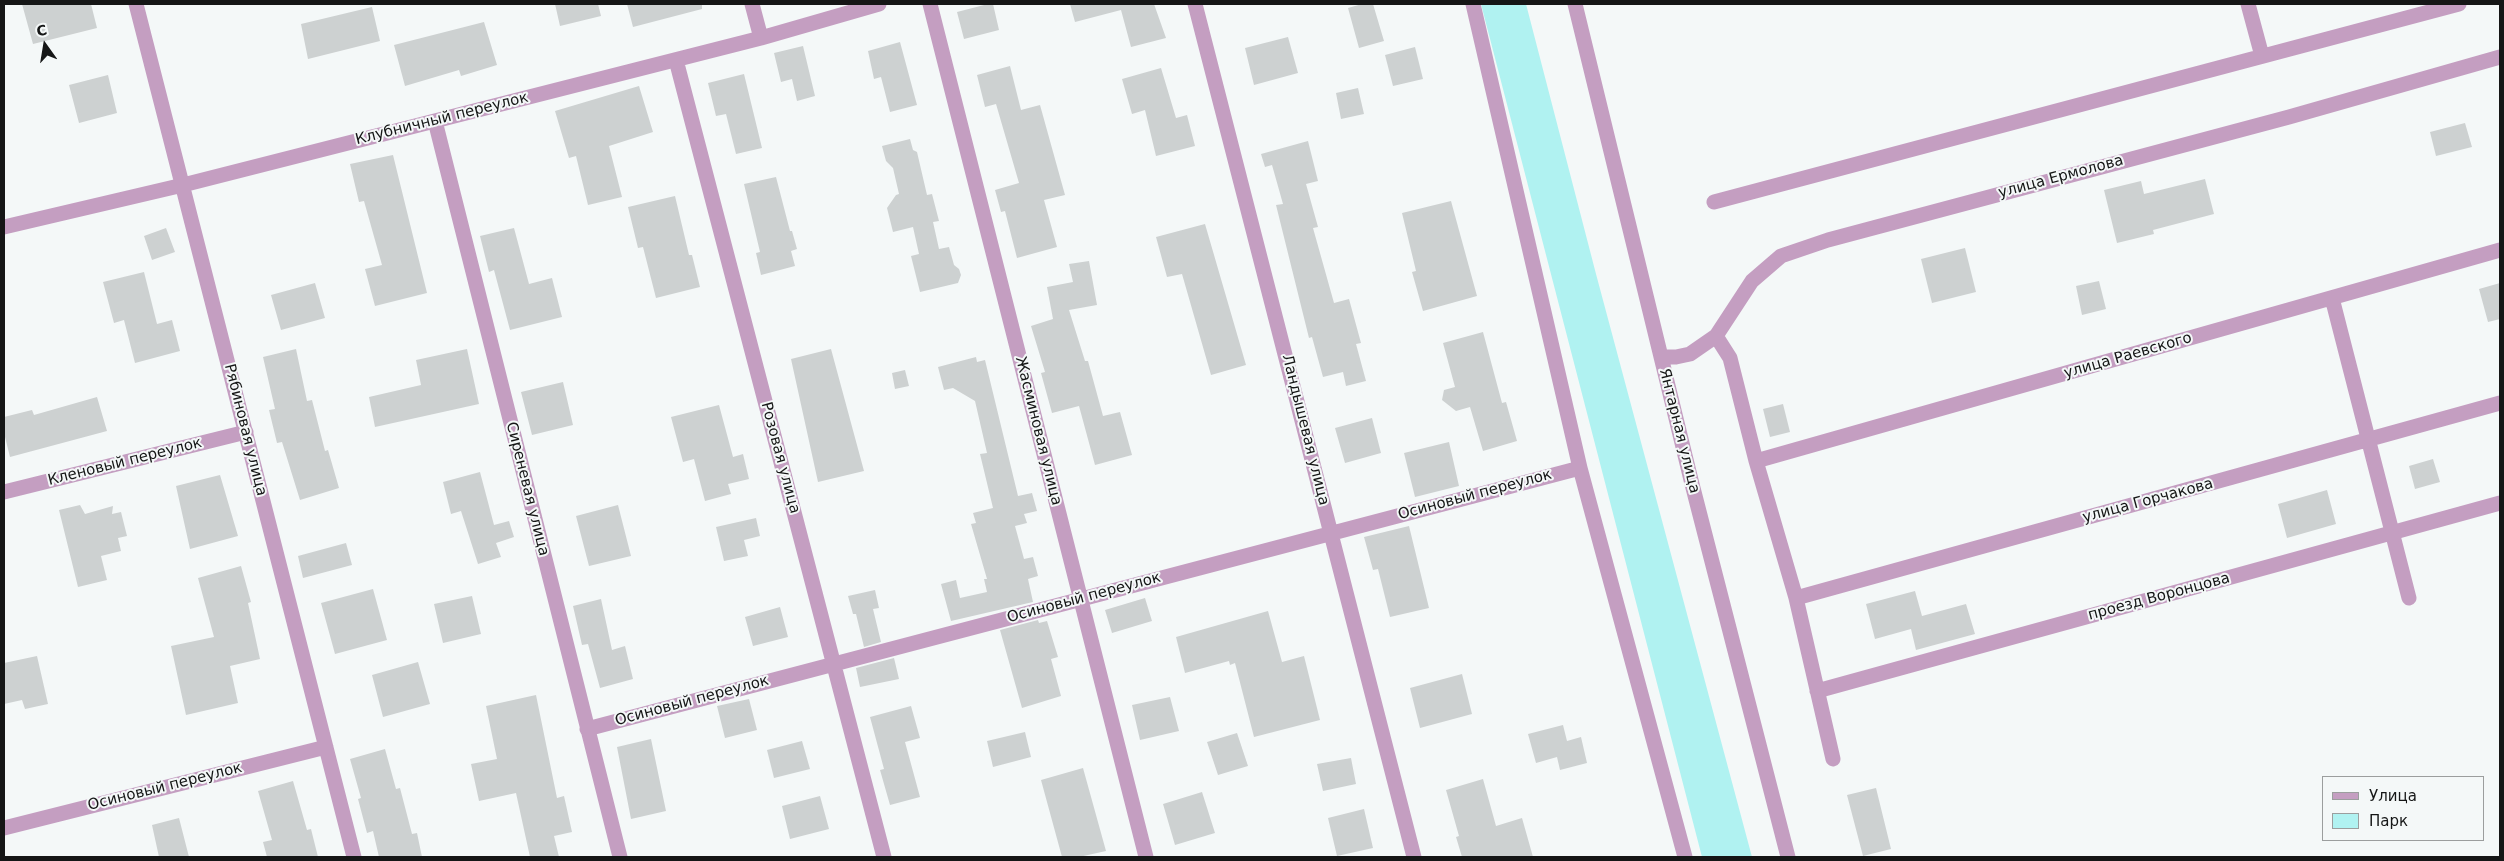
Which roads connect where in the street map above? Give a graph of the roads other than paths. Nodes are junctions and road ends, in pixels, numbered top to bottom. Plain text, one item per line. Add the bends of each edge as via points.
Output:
1 (136, 4) edge
2 (752, 4) edge
3 (879, 4) edge
4 (930, 4) edge
5 (1195, 4) edge
6 (1473, 4) edge
7 (1575, 4) edge
8 (2248, 4) edge
9 (2459, 4) edge
10 (761, 38) junction
11 (2262, 56) junction
12 (2500, 57) edge
13 (676, 60) junction
14 (434, 121) junction
15 (183, 185) junction
16 (1714, 202) dead end
17 (4, 227) edge
18 (2500, 250) edge
19 (2332, 298) junction
20 (1716, 336) junction
21 (1661, 357) junction
22 (2500, 403) edge
23 (246, 432) junction
24 (2370, 439) junction
25 (1756, 462) junction
26 (1580, 468) junction
27 (4, 492) edge
28 (2500, 503) edge
29 (1331, 533) junction
30 (2392, 533) junction
31 (1796, 598) junction
32 (2409, 598) dead end
33 (1081, 600) junction
34 (834, 662) junction
35 (1817, 691) junction
36 (587, 729) junction
37 (326, 747) junction
38 (1833, 759) dead end
39 (4, 828) edge
40 (354, 857) edge
41 (620, 857) edge
42 (884, 857) edge
43 (1146, 857) edge
44 (1414, 857) edge
45 (1685, 857) edge
46 (1788, 857) edge

1 - 15 street, Рябиновая улица
2 - 10 street
3 - 10 street, Клубничный переулок
4 - 33 street, Жасминовая улица
5 - 29 street, Ландышевая улица
6 - 26 street
7 - 21 street, Янтарная улица
8 - 11 street
9 - 11 street
10 - 13 street, Клубничный переулок
11 - 16 street
12 - 20 street, улица Ермолова via 1828,240 1781,256 1752,281
13 - 14 street, Клубничный переулок
13 - 34 street, Розовая улица
14 - 15 street, Клубничный переулок
14 - 36 street, Сиреневая улица
15 - 17 street, Клубничный переулок
15 - 23 street, Рябиновая улица
18 - 19 street, улица Раевского
19 - 24 street
19 - 25 street, улица Раевского
20 - 21 street, улица Ермолова via 1690,354
20 - 25 street via 1730,358
21 - 46 street, Янтарная улица
22 - 24 street, улица Горчакова
23 - 27 street, Кленовый переулок
23 - 37 street, Рябиновая улица
24 - 30 street
24 - 31 street, улица Горчакова
25 - 31 street
26 - 29 street, Осиновый переулок
26 - 45 street
28 - 30 street, проезд Воронцова
29 - 33 street, Осиновый переулок
29 - 44 street, Ландышевая улица
30 - 32 street
30 - 35 street, проезд Воронцова
31 - 35 street
33 - 34 street, Осиновый переулок
33 - 43 street, Жасминовая улица
34 - 36 street, Осиновый переулок
34 - 42 street, Розовая улица
35 - 38 street
36 - 41 street, Сиреневая улица
37 - 39 street, Осиновый переулок
37 - 40 street, Рябиновая улица

